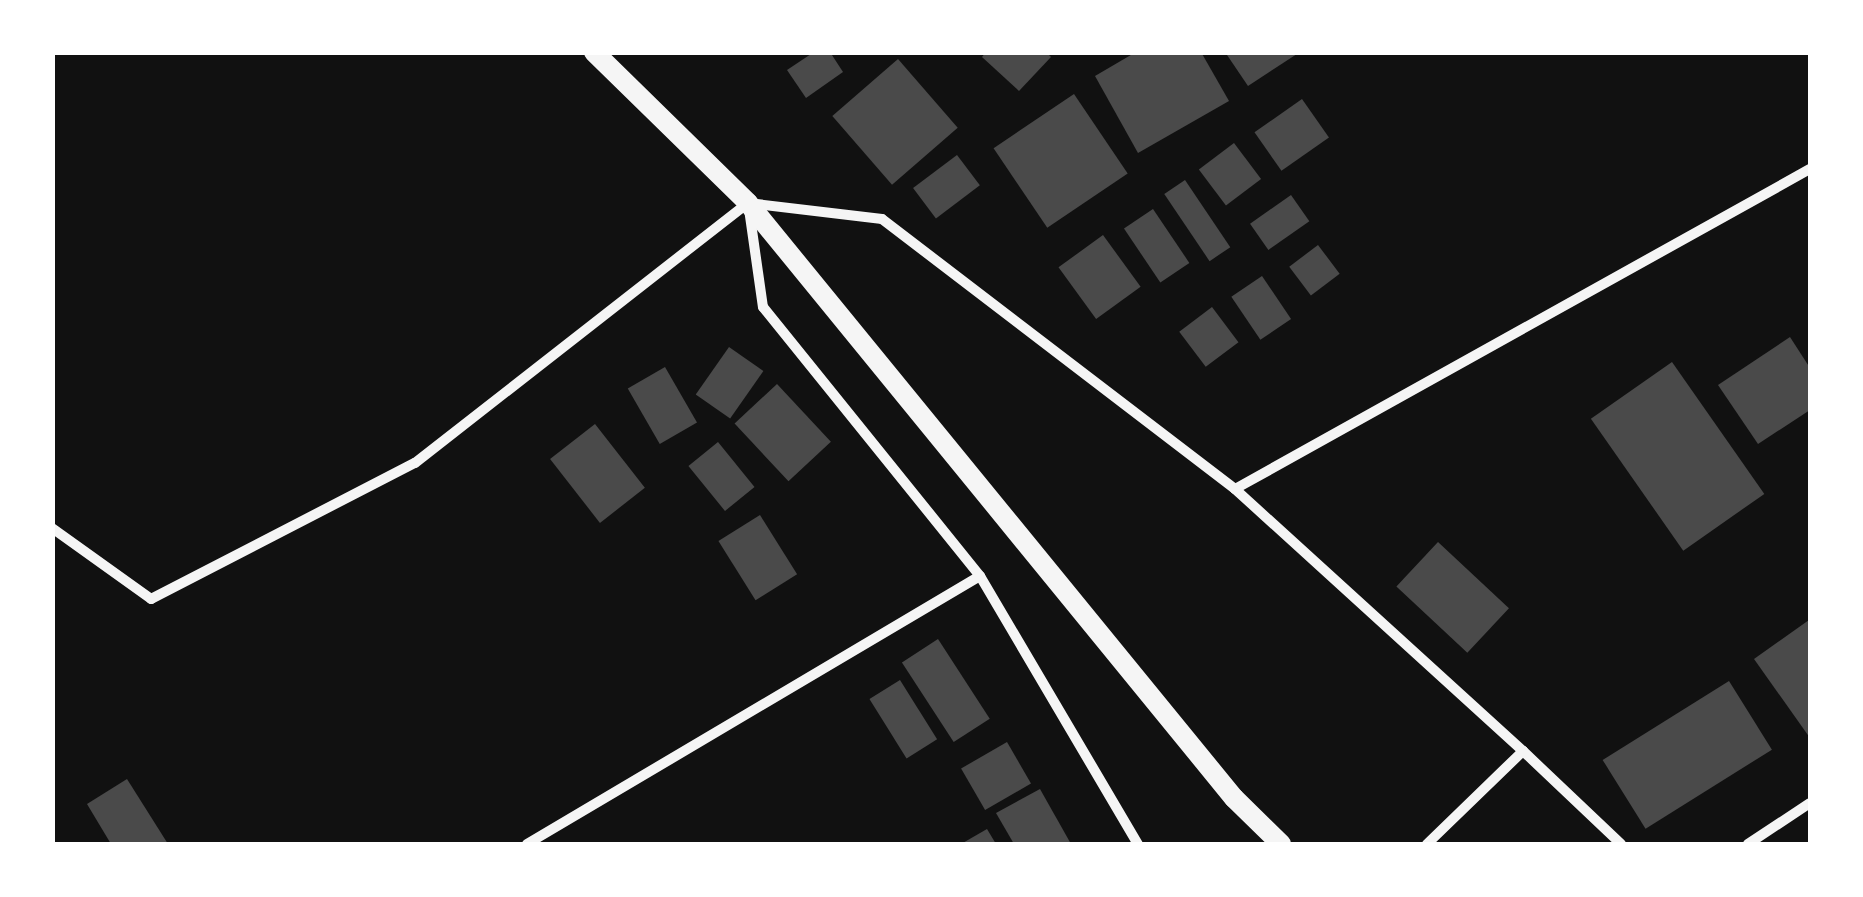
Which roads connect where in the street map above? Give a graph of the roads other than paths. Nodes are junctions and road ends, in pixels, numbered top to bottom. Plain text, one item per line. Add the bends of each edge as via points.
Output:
1 (598, 54) edge
2 (1810, 169) edge
3 (748, 203) junction
4 (1236, 489) junction
5 (52, 528) edge
6 (980, 576) junction
7 (1522, 751) junction
8 (1810, 803) edge
9 (527, 844) edge
10 (1138, 844) edge
11 (1281, 844) edge
12 (1428, 844) edge
13 (1621, 844) edge
14 (1748, 844) edge

1 - 3 main road
2 - 4 street
3 - 4 street via 882,219
3 - 5 street via 416,463 152,599
3 - 6 street via 763,307
3 - 11 main road via 1234,798
4 - 7 street
6 - 9 street
6 - 10 street
7 - 12 street
7 - 13 street
8 - 14 street

